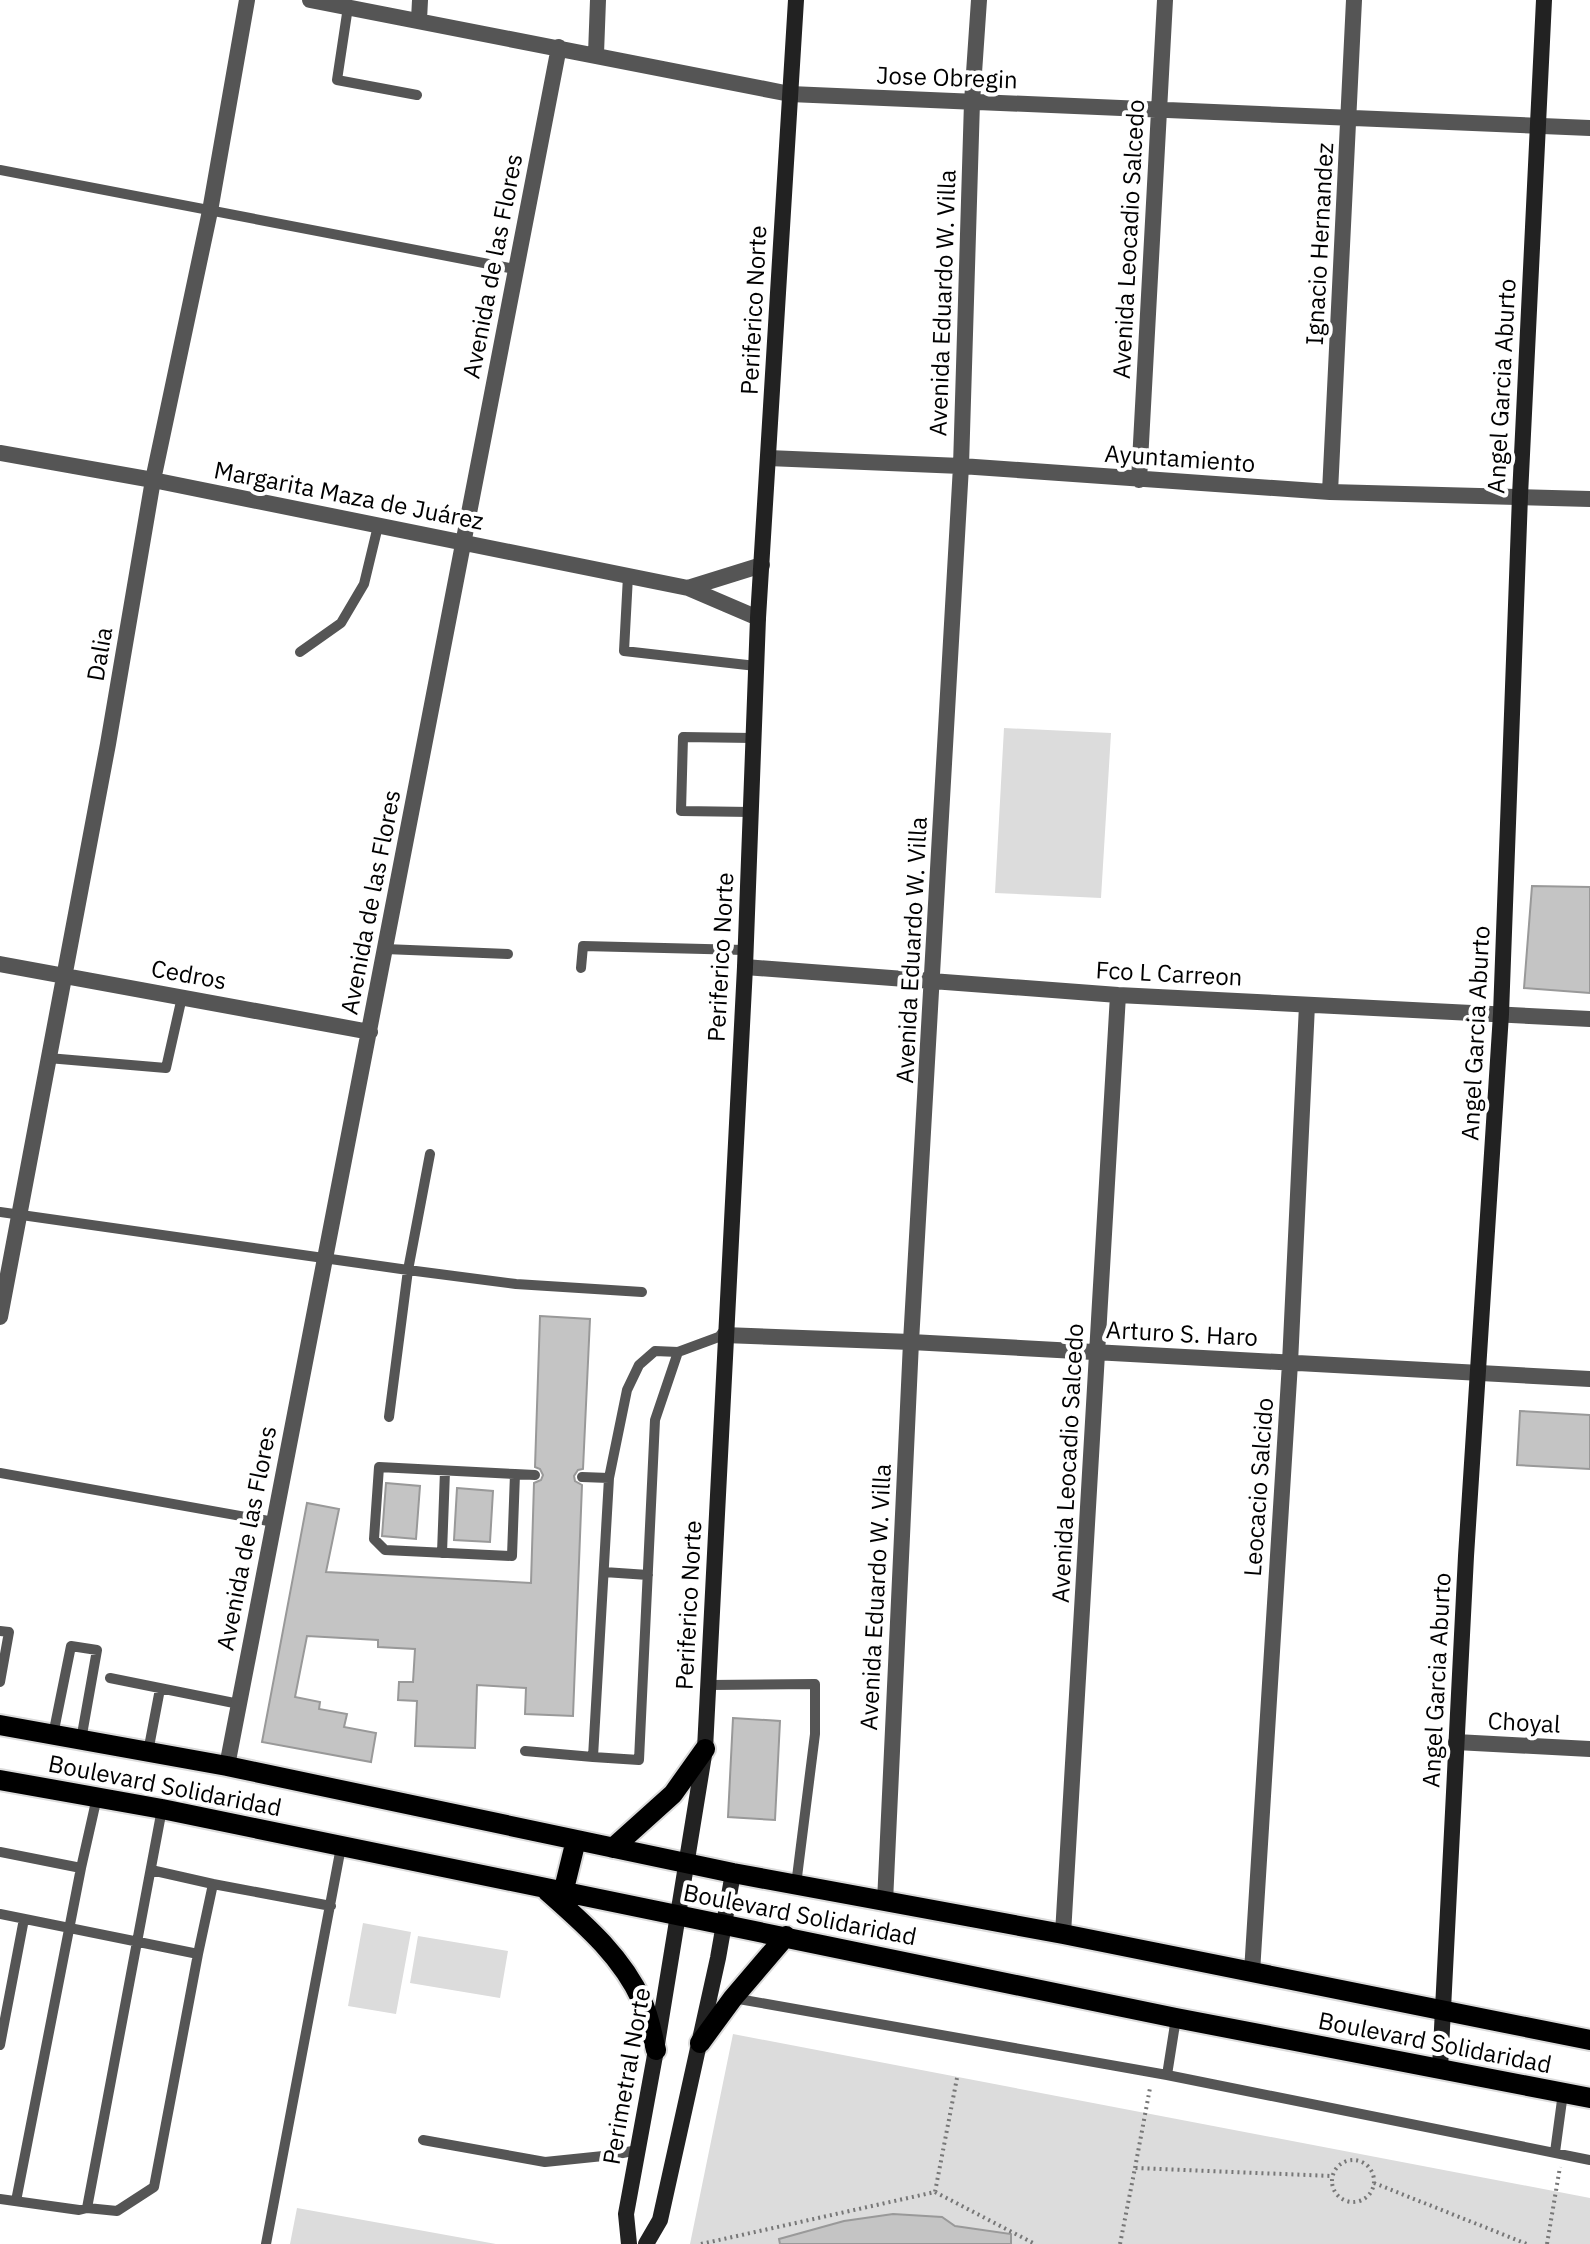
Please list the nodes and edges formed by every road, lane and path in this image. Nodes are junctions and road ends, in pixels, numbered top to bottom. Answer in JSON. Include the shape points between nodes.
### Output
{"nodes":[{"id":1,"x":247,"y":0,"type":"edge"},
{"id":2,"x":310,"y":0,"type":"edge"},
{"id":3,"x":420,"y":0,"type":"edge"},
{"id":4,"x":598,"y":0,"type":"edge"},
{"id":5,"x":796,"y":0,"type":"edge"},
{"id":6,"x":979,"y":0,"type":"edge"},
{"id":7,"x":1165,"y":0,"type":"edge"},
{"id":8,"x":1354,"y":0,"type":"edge"},
{"id":9,"x":1544,"y":0,"type":"edge"},
{"id":10,"x":348,"y":7,"type":"junction"},
{"id":11,"x":419,"y":20,"type":"junction"},
{"id":12,"x":559,"y":47,"type":"junction"},
{"id":13,"x":596,"y":54,"type":"junction"},
{"id":14,"x":790,"y":94,"type":"junction"},
{"id":15,"x":417,"y":95,"type":"dead end"},
{"id":16,"x":972,"y":102,"type":"junction"},
{"id":17,"x":1159,"y":110,"type":"junction"},
{"id":18,"x":1350,"y":118,"type":"junction"},
{"id":19,"x":1538,"y":125,"type":"junction"},
{"id":20,"x":1590,"y":128,"type":"edge"},
{"id":21,"x":0,"y":170,"type":"edge"},
{"id":22,"x":210,"y":211,"type":"junction"},
{"id":23,"x":515,"y":269,"type":"junction"},
{"id":24,"x":0,"y":453,"type":"edge"},
{"id":25,"x":768,"y":458,"type":"junction"},
{"id":26,"x":961,"y":466,"type":"junction"},
{"id":27,"x":153,"y":480,"type":"junction"},
{"id":28,"x":1139,"y":480,"type":"junction"},
{"id":29,"x":1330,"y":492,"type":"junction"},
{"id":30,"x":1520,"y":496,"type":"junction"},
{"id":31,"x":1590,"y":499,"type":"edge"},
{"id":32,"x":378,"y":526,"type":"junction"},
{"id":33,"x":462,"y":543,"type":"junction"},
{"id":34,"x":762,"y":565,"type":"junction"},
{"id":35,"x":628,"y":576,"type":"junction"},
{"id":36,"x":688,"y":588,"type":"junction"},
{"id":37,"x":758,"y":618,"type":"junction"},
{"id":38,"x":300,"y":652,"type":"dead end"},
{"id":39,"x":756,"y":666,"type":"junction"},
{"id":40,"x":753,"y":738,"type":"junction"},
{"id":41,"x":751,"y":812,"type":"junction"},
{"id":42,"x":385,"y":949,"type":"junction"},
{"id":43,"x":508,"y":954,"type":"dead end"},
{"id":44,"x":745,"y":959,"type":"junction"},
{"id":45,"x":0,"y":964,"type":"edge"},
{"id":46,"x":581,"y":968,"type":"dead end"},
{"id":47,"x":64,"y":975,"type":"junction"},
{"id":48,"x":934,"y":982,"type":"junction"},
{"id":49,"x":1118,"y":995,"type":"junction"},
{"id":50,"x":182,"y":997,"type":"junction"},
{"id":51,"x":1307,"y":1005,"type":"junction"},
{"id":52,"x":1501,"y":1014,"type":"junction"},
{"id":53,"x":1590,"y":1019,"type":"edge"},
{"id":54,"x":370,"y":1032,"type":"junction"},
{"id":55,"x":48,"y":1058,"type":"junction"},
{"id":56,"x":430,"y":1154,"type":"dead end"},
{"id":57,"x":0,"y":1212,"type":"edge"},
{"id":58,"x":19,"y":1215,"type":"junction"},
{"id":59,"x":324,"y":1260,"type":"junction"},
{"id":60,"x":408,"y":1270,"type":"junction"},
{"id":61,"x":642,"y":1292,"type":"dead end"},
{"id":62,"x":0,"y":1317,"type":"edge"},
{"id":63,"x":724,"y":1335,"type":"junction"},
{"id":64,"x":911,"y":1342,"type":"junction"},
{"id":65,"x":678,"y":1352,"type":"junction"},
{"id":66,"x":1098,"y":1352,"type":"junction"},
{"id":67,"x":1290,"y":1363,"type":"junction"},
{"id":68,"x":1479,"y":1372,"type":"junction"},
{"id":69,"x":1590,"y":1379,"type":"edge"},
{"id":70,"x":389,"y":1417,"type":"dead end"},
{"id":71,"x":445,"y":1471,"type":"junction"},
{"id":72,"x":0,"y":1473,"type":"edge"},
{"id":73,"x":515,"y":1474,"type":"junction"},
{"id":74,"x":535,"y":1475,"type":"dead end"},
{"id":75,"x":582,"y":1477,"type":"dead end"},
{"id":76,"x":609,"y":1478,"type":"junction"},
{"id":77,"x":274,"y":1522,"type":"junction"},
{"id":78,"x":442,"y":1553,"type":"junction"},
{"id":79,"x":604,"y":1572,"type":"junction"},
{"id":80,"x":648,"y":1575,"type":"junction"},
{"id":81,"x":0,"y":1631,"type":"edge"},
{"id":82,"x":110,"y":1678,"type":"dead end"},
{"id":83,"x":0,"y":1682,"type":"edge"},
{"id":84,"x":709,"y":1685,"type":"junction"},
{"id":85,"x":160,"y":1689,"type":"junction"},
{"id":86,"x":239,"y":1704,"type":"junction"},
{"id":87,"x":0,"y":1725,"type":"edge"},
{"id":88,"x":53,"y":1735,"type":"junction"},
{"id":89,"x":81,"y":1740,"type":"junction"},
{"id":90,"x":1456,"y":1742,"type":"junction"},
{"id":91,"x":705,"y":1749,"type":"junction"},
{"id":92,"x":1590,"y":1749,"type":"edge"},
{"id":93,"x":525,"y":1751,"type":"dead end"},
{"id":94,"x":148,"y":1752,"type":"junction"},
{"id":95,"x":593,"y":1757,"type":"junction"},
{"id":96,"x":227,"y":1766,"type":"junction"},
{"id":97,"x":0,"y":1780,"type":"edge"},
{"id":98,"x":97,"y":1797,"type":"junction"},
{"id":99,"x":162,"y":1809,"type":"junction"},
{"id":100,"x":576,"y":1840,"type":"junction"},
{"id":101,"x":341,"y":1847,"type":"junction"},
{"id":102,"x":613,"y":1848,"type":"junction"},
{"id":103,"x":0,"y":1852,"type":"edge"},
{"id":104,"x":687,"y":1863,"type":"junction"},
{"id":105,"x":81,"y":1868,"type":"junction"},
{"id":106,"x":151,"y":1870,"type":"junction"},
{"id":107,"x":733,"y":1873,"type":"junction"},
{"id":108,"x":213,"y":1884,"type":"junction"},
{"id":109,"x":796,"y":1885,"type":"junction"},
{"id":110,"x":553,"y":1891,"type":"junction"},
{"id":111,"x":885,"y":1902,"type":"junction"},
{"id":112,"x":331,"y":1906,"type":"junction"},
{"id":113,"x":0,"y":1914,"type":"edge"},
{"id":114,"x":676,"y":1915,"type":"junction"},
{"id":115,"x":24,"y":1919,"type":"junction"},
{"id":116,"x":723,"y":1924,"type":"junction"},
{"id":117,"x":69,"y":1928,"type":"junction"},
{"id":118,"x":1063,"y":1934,"type":"junction"},
{"id":119,"x":786,"y":1936,"type":"junction"},
{"id":120,"x":138,"y":1941,"type":"junction"},
{"id":121,"x":198,"y":1954,"type":"junction"},
{"id":122,"x":1252,"y":1972,"type":"junction"},
{"id":123,"x":733,"y":1998,"type":"junction"},
{"id":124,"x":1444,"y":2010,"type":"junction"},
{"id":125,"x":1176,"y":2018,"type":"junction"},
{"id":126,"x":1590,"y":2040,"type":"edge"},
{"id":127,"x":700,"y":2043,"type":"junction"},
{"id":128,"x":0,"y":2045,"type":"edge"},
{"id":129,"x":656,"y":2050,"type":"junction"},
{"id":130,"x":1440,"y":2068,"type":"junction"},
{"id":131,"x":1152,"y":2072,"type":"junction"},
{"id":132,"x":1167,"y":2075,"type":"junction"},
{"id":133,"x":957,"y":2078,"type":"dead end"},
{"id":134,"x":1563,"y":2093,"type":"junction"},
{"id":135,"x":1590,"y":2098,"type":"edge"},
{"id":136,"x":423,"y":2140,"type":"dead end"},
{"id":137,"x":637,"y":2150,"type":"junction"},
{"id":138,"x":1559,"y":2153,"type":"junction"},
{"id":139,"x":1590,"y":2160,"type":"edge"},
{"id":140,"x":1135,"y":2168,"type":"junction"},
{"id":141,"x":1332,"y":2176,"type":"junction"},
{"id":142,"x":1374,"y":2183,"type":"junction"},
{"id":143,"x":935,"y":2192,"type":"junction"},
{"id":144,"x":0,"y":2199,"type":"edge"},
{"id":145,"x":16,"y":2201,"type":"junction"},
{"id":146,"x":87,"y":2208,"type":"junction"},
{"id":147,"x":266,"y":2244,"type":"edge"},
{"id":148,"x":629,"y":2244,"type":"edge"},
{"id":149,"x":646,"y":2244,"type":"edge"},
{"id":150,"x":701,"y":2244,"type":"edge"},
{"id":151,"x":1035,"y":2244,"type":"edge"},
{"id":152,"x":1120,"y":2244,"type":"edge"},
{"id":153,"x":1527,"y":2244,"type":"edge"},
{"id":154,"x":1547,"y":2244,"type":"edge"}],
"edges":[{"from":1,"to":22,"type":"street","name":"Dalia"},
{"from":2,"to":10,"type":"street","name":"Jose Obregin"},
{"from":3,"to":11,"type":"street"},
{"from":4,"to":13,"type":"street"},
{"from":5,"to":14,"type":"street","name":"Periferico Norte"},
{"from":6,"to":16,"type":"street","name":"Avenida Eduardo W. Villa"},
{"from":7,"to":17,"type":"street","name":"Avenida Leocadio Salcedo"},
{"from":8,"to":18,"type":"street","name":"Ignacio Hernandez"},
{"from":9,"to":19,"type":"street","name":"Angel Garcia Aburto"},
{"from":10,"to":11,"type":"street","name":"Jose Obregin"},
{"from":10,"to":15,"type":"lane","via":[[337,80]]},
{"from":11,"to":12,"type":"street","name":"Jose Obregin"},
{"from":12,"to":13,"type":"street","name":"Jose Obregin"},
{"from":12,"to":23,"type":"street","name":"Avenida de las Flores"},
{"from":13,"to":14,"type":"street","name":"Jose Obregin"},
{"from":14,"to":16,"type":"street","name":"Jose Obregin"},
{"from":14,"to":25,"type":"street","name":"Periferico Norte"},
{"from":16,"to":17,"type":"street","name":"Jose Obregin"},
{"from":16,"to":26,"type":"street","name":"Avenida Eduardo W. Villa"},
{"from":17,"to":18,"type":"street","name":"Jose Obregin"},
{"from":17,"to":28,"type":"street","name":"Avenida Leocadio Salcedo"},
{"from":18,"to":19,"type":"street","name":"Jose Obregin"},
{"from":18,"to":29,"type":"street","name":"Ignacio Hernandez"},
{"from":19,"to":20,"type":"street","name":"Jose Obregin"},
{"from":19,"to":30,"type":"street","name":"Angel Garcia Aburto"},
{"from":21,"to":22,"type":"lane"},
{"from":22,"to":23,"type":"lane"},
{"from":22,"to":27,"type":"street","name":"Dalia"},
{"from":23,"to":33,"type":"street","name":"Avenida de las Flores"},
{"from":24,"to":27,"type":"street","name":"Margarita Maza de Juárez"},
{"from":25,"to":26,"type":"street","name":"Ayuntamiento"},
{"from":25,"to":34,"type":"street","name":"Periferico Norte"},
{"from":26,"to":28,"type":"street","name":"Ayuntamiento"},
{"from":26,"to":48,"type":"street","name":"Avenida Eduardo W. Villa"},
{"from":27,"to":32,"type":"street","name":"Margarita Maza de Juárez"},
{"from":27,"to":47,"type":"street","name":"Dalia"},
{"from":28,"to":29,"type":"street","name":"Ayuntamiento"},
{"from":29,"to":30,"type":"street","name":"Ayuntamiento"},
{"from":30,"to":31,"type":"street","name":"Ayuntamiento"},
{"from":30,"to":52,"type":"street","name":"Angel Garcia Aburto"},
{"from":32,"to":33,"type":"street","name":"Margarita Maza de Juárez"},
{"from":32,"to":38,"type":"lane","via":[[364,584],[341,623]]},
{"from":33,"to":35,"type":"street","name":"Margarita Maza de Juárez"},
{"from":33,"to":42,"type":"street","name":"Avenida de las Flores"},
{"from":34,"to":36,"type":"street","name":"Margarita Maza de Juárez"},
{"from":34,"to":37,"type":"street","name":"Periferico Norte"},
{"from":35,"to":36,"type":"street","name":"Margarita Maza de Juárez"},
{"from":35,"to":39,"type":"lane","via":[[624,651]]},
{"from":36,"to":37,"type":"street","name":"Margarita Maza de Juárez"},
{"from":37,"to":39,"type":"street","name":"Periferico Norte"},
{"from":39,"to":40,"type":"street","name":"Periferico Norte"},
{"from":40,"to":41,"type":"street","name":"Periferico Norte"},
{"from":40,"to":41,"type":"lane","via":[[683,737],[681,811]]},
{"from":41,"to":44,"type":"street","name":"Periferico Norte"},
{"from":42,"to":43,"type":"lane"},
{"from":42,"to":54,"type":"street","name":"Avenida de las Flores"},
{"from":44,"to":46,"type":"lane","via":[[583,946]]},
{"from":44,"to":48,"type":"street","name":"Fco L Carreon"},
{"from":44,"to":63,"type":"street","name":"Periferico Norte"},
{"from":45,"to":47,"type":"street","name":"Cedros"},
{"from":47,"to":50,"type":"street","name":"Cedros"},
{"from":47,"to":55,"type":"street","name":"Dalia"},
{"from":48,"to":49,"type":"street","name":"Fco L Carreon"},
{"from":48,"to":64,"type":"street","name":"Avenida Eduardo W. Villa"},
{"from":49,"to":51,"type":"street","name":"Fco L Carreon"},
{"from":49,"to":66,"type":"street","name":"Avenida Leocadio Salcedo"},
{"from":50,"to":54,"type":"street","name":"Cedros"},
{"from":50,"to":55,"type":"lane","via":[[166,1068]]},
{"from":51,"to":52,"type":"street","name":"Fco L Carreon"},
{"from":51,"to":67,"type":"street","name":"Leocacio Salcido"},
{"from":52,"to":53,"type":"street","name":"Fco L Carreon"},
{"from":52,"to":68,"type":"street","name":"Angel Garcia Aburto"},
{"from":54,"to":59,"type":"street","name":"Avenida de las Flores"},
{"from":55,"to":58,"type":"street","name":"Dalia"},
{"from":56,"to":60,"type":"lane"},
{"from":57,"to":58,"type":"lane"},
{"from":58,"to":59,"type":"lane"},
{"from":58,"to":62,"type":"street","name":"Dalia"},
{"from":59,"to":60,"type":"lane"},
{"from":59,"to":77,"type":"street","name":"Avenida de las Flores"},
{"from":60,"to":61,"type":"lane"},
{"from":60,"to":70,"type":"lane"},
{"from":63,"to":64,"type":"street","name":"Arturo S. Haro"},
{"from":63,"to":65,"type":"lane"},
{"from":63,"to":84,"type":"street","name":"Periferico Norte"},
{"from":64,"to":66,"type":"street","name":"Arturo S. Haro"},
{"from":64,"to":111,"type":"street","name":"Avenida Eduardo W. Villa"},
{"from":65,"to":76,"type":"lane","via":[[655,1351],[639,1365],[627,1390]]},
{"from":65,"to":80,"type":"lane","via":[[655,1420]]},
{"from":66,"to":67,"type":"street","name":"Arturo S. Haro"},
{"from":66,"to":118,"type":"street","name":"Avenida Leocadio Salcedo"},
{"from":67,"to":68,"type":"street","name":"Arturo S. Haro"},
{"from":67,"to":122,"type":"street","name":"Leocacio Salcido"},
{"from":68,"to":69,"type":"street","name":"Arturo S. Haro"},
{"from":68,"to":90,"type":"street","name":"Angel Garcia Aburto"},
{"from":71,"to":73,"type":"lane"},
{"from":71,"to":78,"type":"lane"},
{"from":71,"to":78,"type":"lane","via":[[379,1467],[374,1539],[385,1550]]},
{"from":72,"to":77,"type":"lane"},
{"from":73,"to":74,"type":"lane"},
{"from":73,"to":78,"type":"lane","via":[[512,1556]]},
{"from":75,"to":76,"type":"lane"},
{"from":76,"to":79,"type":"lane"},
{"from":77,"to":86,"type":"street","name":"Avenida de las Flores"},
{"from":79,"to":80,"type":"lane"},
{"from":79,"to":95,"type":"lane"},
{"from":80,"to":95,"type":"lane","via":[[639,1760]]},
{"from":81,"to":83,"type":"lane","via":[[9,1632]]},
{"from":82,"to":85,"type":"lane"},
{"from":84,"to":91,"type":"street","name":"Periferico Norte"},
{"from":84,"to":109,"type":"lane","via":[[815,1684],[815,1734]]},
{"from":85,"to":86,"type":"lane"},
{"from":85,"to":94,"type":"lane"},
{"from":86,"to":96,"type":"street","name":"Avenida de las Flores"},
{"from":87,"to":88,"type":"main road","name":"Boulevard Solidaridad"},
{"from":88,"to":89,"type":"main road","name":"Boulevard Solidaridad"},
{"from":88,"to":89,"type":"lane","via":[[71,1646],[97,1650]]},
{"from":89,"to":94,"type":"main road","name":"Boulevard Solidaridad"},
{"from":90,"to":92,"type":"street","name":"Choyal"},
{"from":90,"to":124,"type":"street","name":"Angel Garcia Aburto"},
{"from":91,"to":102,"type":"main road","via":[[673,1794]]},
{"from":91,"to":104,"type":"street","name":"Periferico Norte"},
{"from":93,"to":95,"type":"lane"},
{"from":94,"to":96,"type":"main road","name":"Boulevard Solidaridad"},
{"from":96,"to":100,"type":"main road","name":"Boulevard Solidaridad"},
{"from":97,"to":98,"type":"main road","name":"Boulevard Solidaridad"},
{"from":98,"to":99,"type":"main road","name":"Boulevard Solidaridad"},
{"from":98,"to":105,"type":"lane"},
{"from":99,"to":101,"type":"main road","name":"Boulevard Solidaridad"},
{"from":99,"to":106,"type":"lane"},
{"from":100,"to":102,"type":"main road","name":"Boulevard Solidaridad"},
{"from":100,"to":110,"type":"main road"},
{"from":101,"to":110,"type":"main road","name":"Boulevard Solidaridad"},
{"from":101,"to":112,"type":"lane"},
{"from":102,"to":104,"type":"main road","name":"Boulevard Solidaridad"},
{"from":103,"to":105,"type":"lane"},
{"from":104,"to":107,"type":"main road","name":"Boulevard Solidaridad"},
{"from":104,"to":114,"type":"street","name":"Periferico Norte"},
{"from":105,"to":117,"type":"lane"},
{"from":106,"to":108,"type":"lane"},
{"from":106,"to":120,"type":"lane"},
{"from":107,"to":109,"type":"main road","name":"Boulevard Solidaridad"},
{"from":107,"to":116,"type":"street"},
{"from":108,"to":112,"type":"lane"},
{"from":108,"to":121,"type":"lane"},
{"from":109,"to":111,"type":"main road","name":"Boulevard Solidaridad"},
{"from":110,"to":114,"type":"main road","name":"Boulevard Solidaridad"},
{"from":110,"to":129,"type":"main road","via":[[619,1962],[643,2002]]},
{"from":111,"to":118,"type":"main road","name":"Boulevard Solidaridad"},
{"from":112,"to":147,"type":"lane"},
{"from":113,"to":115,"type":"lane"},
{"from":114,"to":116,"type":"main road","name":"Boulevard Solidaridad"},
{"from":114,"to":129,"type":"street","name":"Perimetral Norte"},
{"from":115,"to":117,"type":"lane"},
{"from":115,"to":128,"type":"lane"},
{"from":116,"to":119,"type":"main road","name":"Boulevard Solidaridad"},
{"from":116,"to":127,"type":"street"},
{"from":117,"to":120,"type":"lane"},
{"from":117,"to":145,"type":"lane"},
{"from":118,"to":122,"type":"main road","name":"Boulevard Solidaridad"},
{"from":119,"to":123,"type":"main road"},
{"from":119,"to":125,"type":"main road","name":"Boulevard Solidaridad"},
{"from":120,"to":121,"type":"lane"},
{"from":120,"to":146,"type":"lane"},
{"from":121,"to":146,"type":"lane","via":[[154,2187],[117,2211]]},
{"from":122,"to":124,"type":"main road","name":"Boulevard Solidaridad"},
{"from":123,"to":127,"type":"main road"},
{"from":123,"to":131,"type":"lane"},
{"from":124,"to":126,"type":"main road","name":"Boulevard Solidaridad"},
{"from":124,"to":130,"type":"street","name":"Angel Garcia Aburto"},
{"from":125,"to":130,"type":"main road","name":"Boulevard Solidaridad"},
{"from":125,"to":132,"type":"lane"},
{"from":127,"to":149,"type":"street","via":[[660,2220]]},
{"from":129,"to":137,"type":"street","name":"Perimetral Norte"},
{"from":130,"to":134,"type":"main road","name":"Boulevard Solidaridad"},
{"from":131,"to":132,"type":"lane"},
{"from":131,"to":140,"type":"path"},
{"from":132,"to":138,"type":"lane"},
{"from":133,"to":143,"type":"path"},
{"from":134,"to":135,"type":"main road","name":"Boulevard Solidaridad"},
{"from":134,"to":138,"type":"lane"},
{"from":136,"to":137,"type":"lane","via":[[545,2162]]},
{"from":137,"to":148,"type":"street","name":"Perimetral Norte","via":[[626,2214]]},
{"from":138,"to":139,"type":"lane"},
{"from":138,"to":154,"type":"path"},
{"from":140,"to":141,"type":"path"},
{"from":140,"to":152,"type":"path"},
{"from":141,"to":142,"type":"path","via":[[1339,2165],[1352,2160],[1371,2169]]},
{"from":141,"to":142,"type":"path","via":[[1337,2196],[1349,2203],[1363,2200]]},
{"from":142,"to":153,"type":"path"},
{"from":143,"to":150,"type":"path"},
{"from":143,"to":151,"type":"path"},
{"from":144,"to":145,"type":"lane"},
{"from":145,"to":146,"type":"lane"}]}
